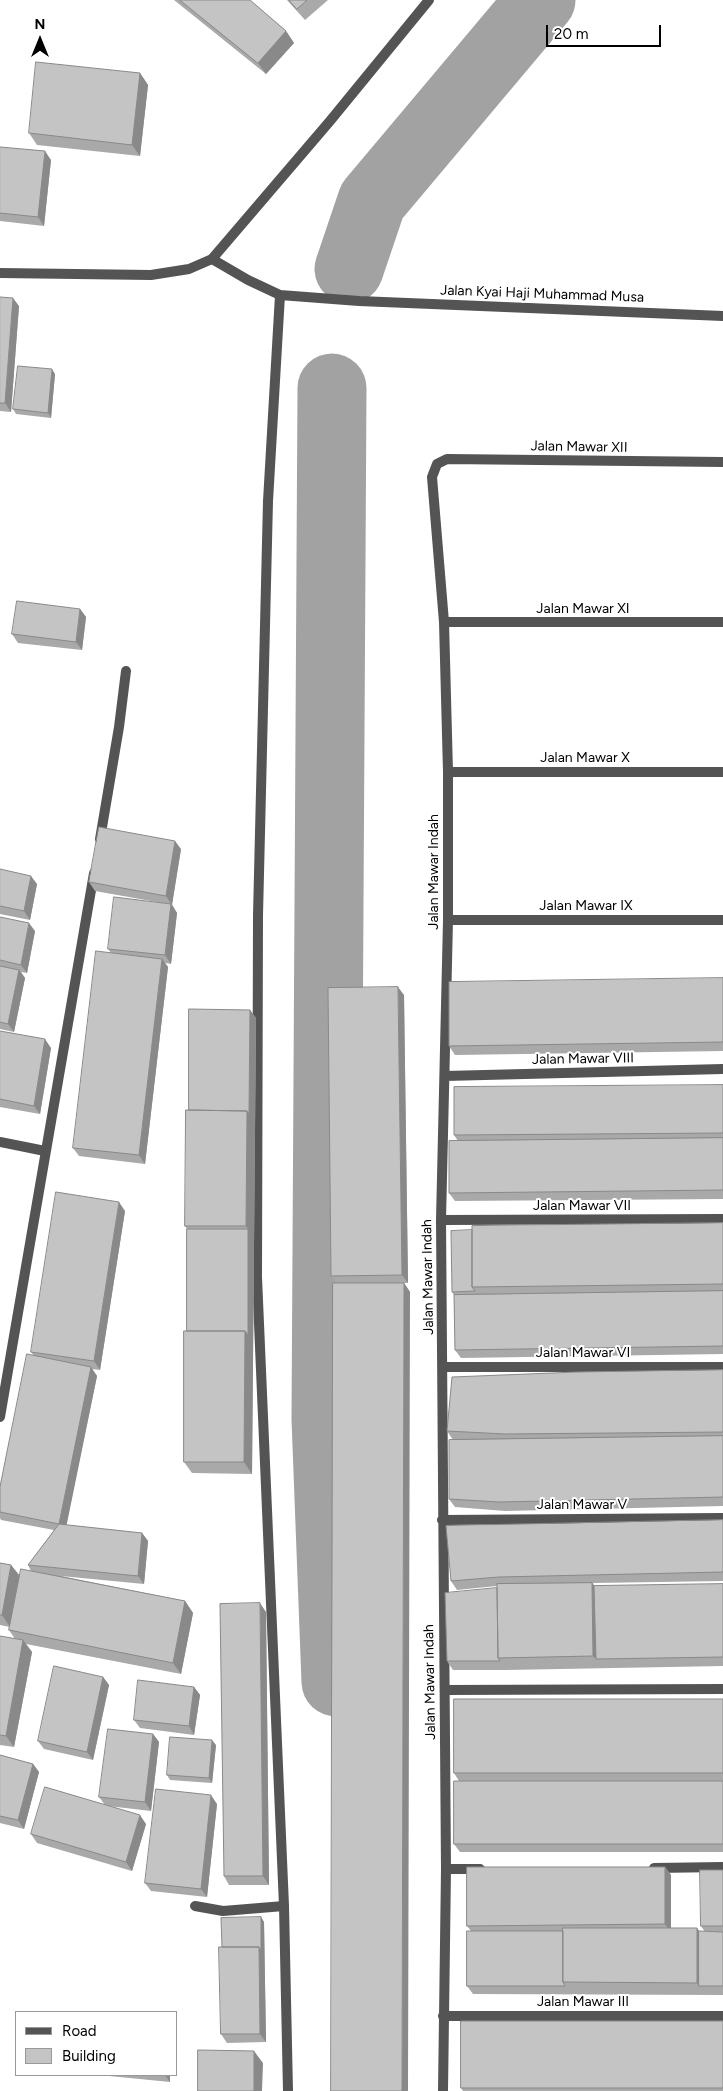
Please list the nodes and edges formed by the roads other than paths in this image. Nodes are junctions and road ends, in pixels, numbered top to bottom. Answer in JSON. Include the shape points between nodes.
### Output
{"nodes":[{"id":1,"x":429,"y":0,"type":"edge"},
{"id":2,"x":212,"y":259,"type":"junction"},
{"id":3,"x":0,"y":273,"type":"edge"},
{"id":4,"x":280,"y":295,"type":"junction"},
{"id":5,"x":723,"y":316,"type":"edge"},
{"id":6,"x":723,"y":462,"type":"edge"},
{"id":7,"x":437,"y":464,"type":"joint"},
{"id":8,"x":444,"y":622,"type":"junction"},
{"id":9,"x":723,"y":622,"type":"edge"},
{"id":10,"x":126,"y":671,"type":"dead end"},
{"id":11,"x":448,"y":772,"type":"junction"},
{"id":12,"x":723,"y":772,"type":"edge"},
{"id":13,"x":448,"y":920,"type":"junction"},
{"id":14,"x":723,"y":920,"type":"edge"},
{"id":15,"x":723,"y":1069,"type":"edge"},
{"id":16,"x":444,"y":1076,"type":"junction"},
{"id":17,"x":0,"y":1142,"type":"edge"},
{"id":18,"x":45,"y":1151,"type":"junction"},
{"id":19,"x":723,"y":1218,"type":"edge"},
{"id":20,"x":441,"y":1220,"type":"junction"},
{"id":21,"x":443,"y":1367,"type":"junction"},
{"id":22,"x":723,"y":1367,"type":"edge"},
{"id":23,"x":1,"y":1410,"type":"edge"},
{"id":24,"x":723,"y":1518,"type":"edge"},
{"id":25,"x":442,"y":1520,"type":"junction"},
{"id":26,"x":723,"y":1689,"type":"edge"},
{"id":27,"x":444,"y":1690,"type":"junction"},
{"id":28,"x":723,"y":1867,"type":"edge"},
{"id":29,"x":644,"y":1868,"type":"edge"},
{"id":30,"x":495,"y":1869,"type":"edge"},
{"id":31,"x":446,"y":1870,"type":"junction"},
{"id":32,"x":195,"y":1906,"type":"edge"},
{"id":33,"x":284,"y":1906,"type":"junction"},
{"id":34,"x":443,"y":2016,"type":"junction"},
{"id":35,"x":723,"y":2016,"type":"edge"},
{"id":36,"x":288,"y":2091,"type":"edge"},
{"id":37,"x":443,"y":2091,"type":"edge"}],
"edges":[{"from":1,"to":2,"type":"street"},
{"from":2,"to":3,"type":"street","via":[[189,269],[151,275]]},
{"from":2,"to":4,"type":"street","name":"Jalan Kyai Haji Muhammad Musa"},
{"from":4,"to":5,"type":"street","name":"Jalan Kyai Haji Muhammad Musa"},
{"from":4,"to":33,"type":"street","via":[[268,501],[258,915],[258,1277]]},
{"from":6,"to":7,"type":"street","name":"Jalan Mawar XII","via":[[447,459]]},
{"from":7,"to":8,"type":"street","name":"Jalan Mawar Indah","via":[[432,477]]},
{"from":8,"to":9,"type":"street","name":"Jalan Mawar XI"},
{"from":8,"to":11,"type":"street","name":"Jalan Mawar Indah"},
{"from":10,"to":18,"type":"street"},
{"from":11,"to":12,"type":"street","name":"Jalan Mawar X"},
{"from":11,"to":13,"type":"street","name":"Jalan Mawar Indah"},
{"from":13,"to":14,"type":"street","name":"Jalan Mawar IX"},
{"from":13,"to":16,"type":"street","name":"Jalan Mawar Indah"},
{"from":15,"to":16,"type":"street","name":"Jalan Mawar VIII"},
{"from":16,"to":20,"type":"street","name":"Jalan Mawar Indah"},
{"from":17,"to":18,"type":"street"},
{"from":18,"to":23,"type":"street"},
{"from":19,"to":20,"type":"street","name":"Jalan Mawar VII"},
{"from":20,"to":21,"type":"street","name":"Jalan Mawar Indah"},
{"from":21,"to":22,"type":"street","name":"Jalan Mawar VI"},
{"from":21,"to":25,"type":"street","name":"Jalan Mawar Indah"},
{"from":24,"to":25,"type":"street","name":"Jalan Mawar V"},
{"from":25,"to":27,"type":"street","name":"Jalan Mawar Indah"},
{"from":26,"to":27,"type":"street"},
{"from":27,"to":31,"type":"street","name":"Jalan Mawar Indah"},
{"from":28,"to":29,"type":"street"},
{"from":30,"to":31,"type":"street"},
{"from":31,"to":34,"type":"street","name":"Jalan Mawar Indah"},
{"from":32,"to":33,"type":"street","via":[[223,1911]]},
{"from":33,"to":36,"type":"street"},
{"from":34,"to":35,"type":"street","name":"Jalan Mawar III"},
{"from":34,"to":37,"type":"street","name":"Jalan Mawar Indah"}]}
